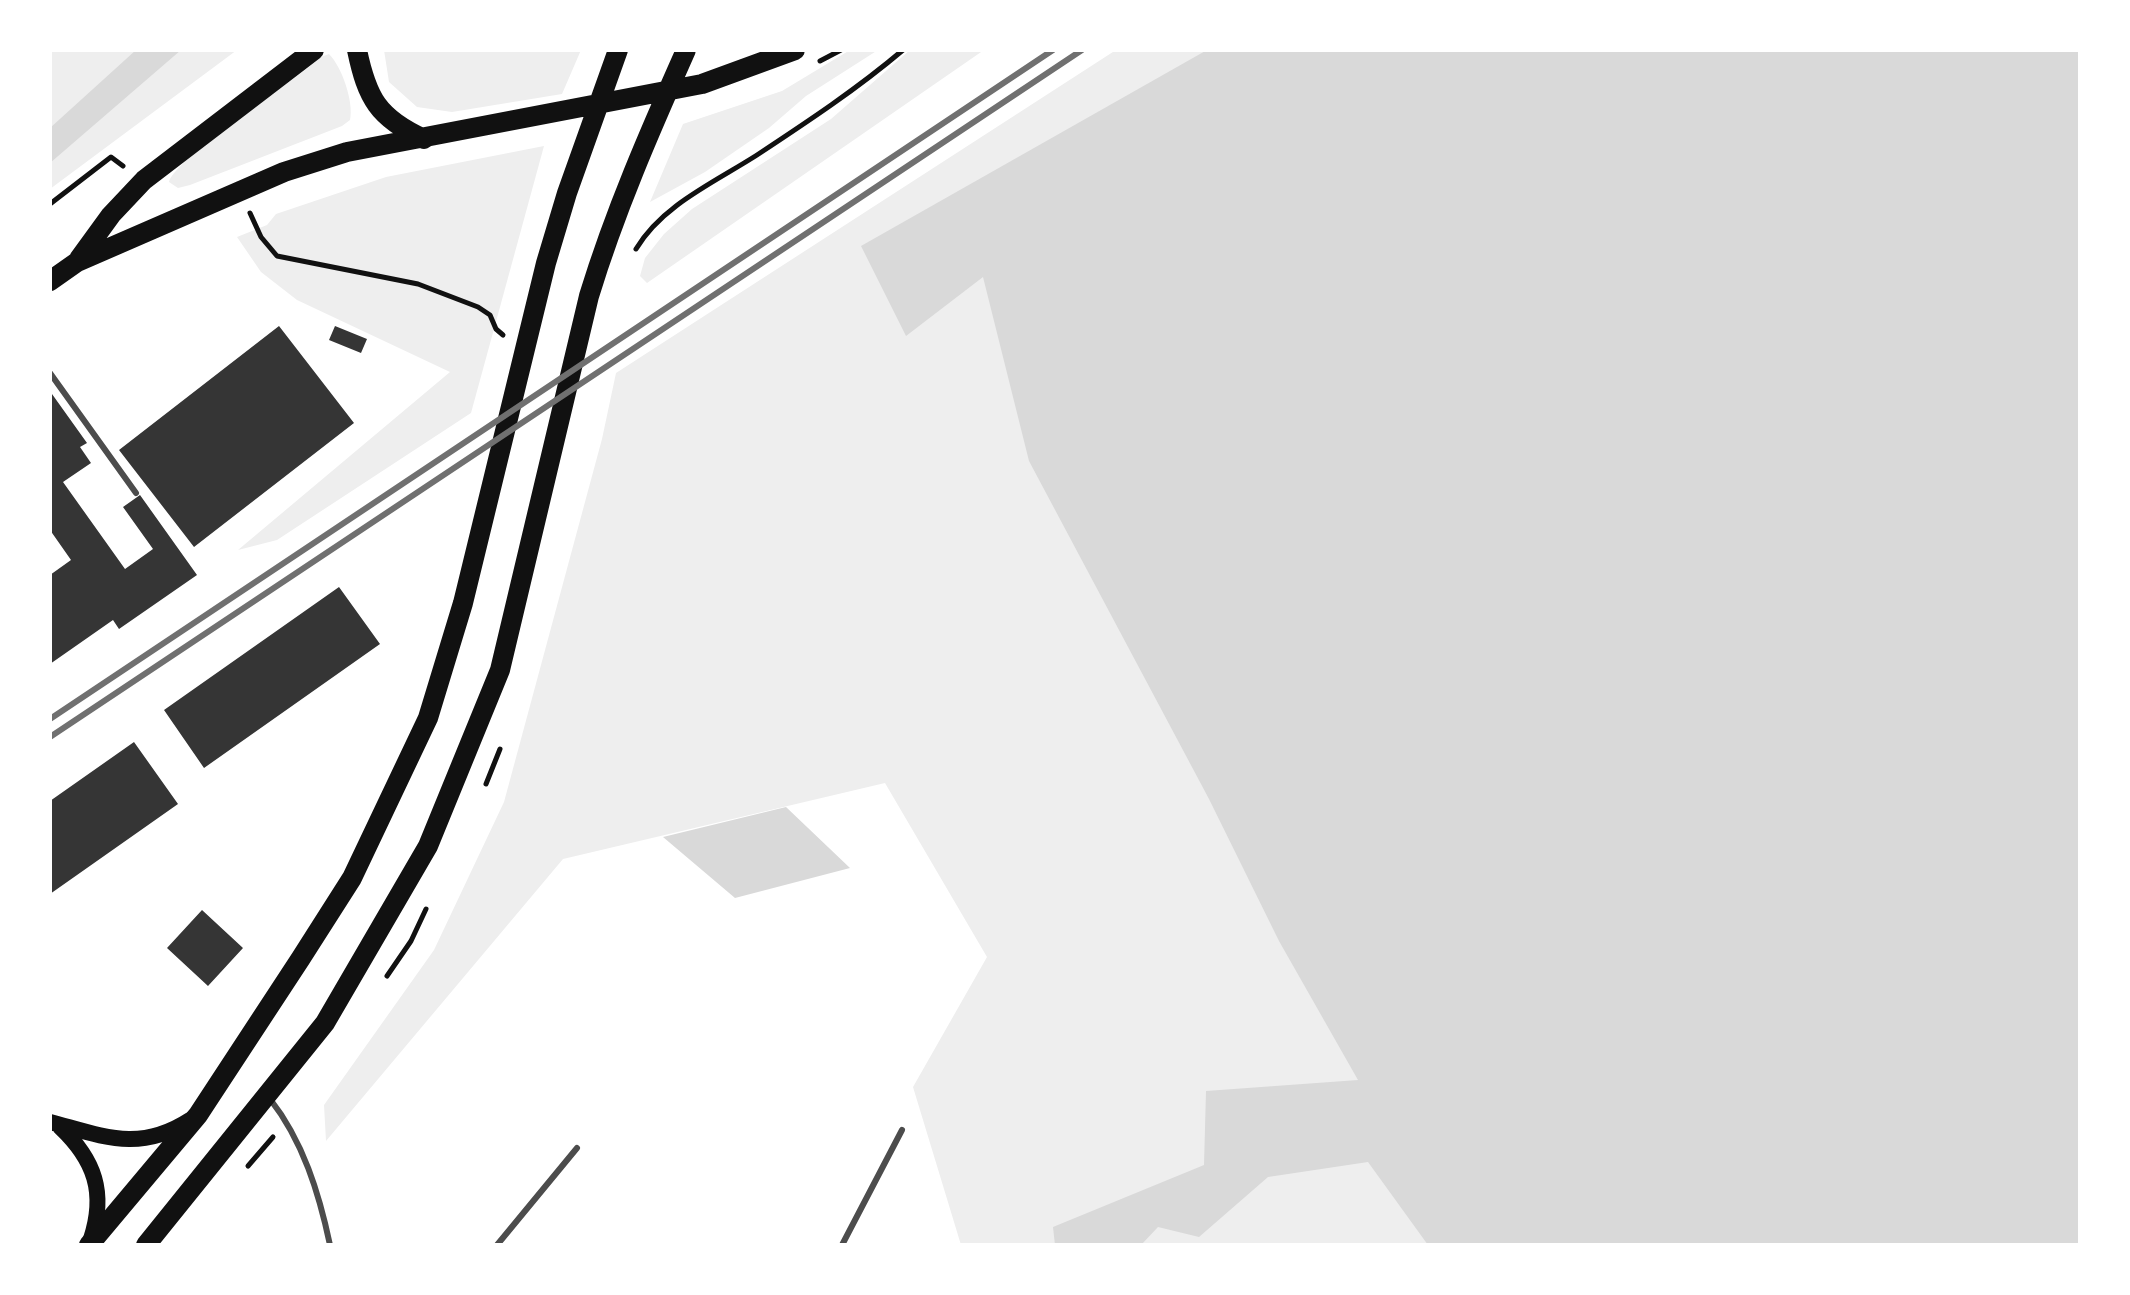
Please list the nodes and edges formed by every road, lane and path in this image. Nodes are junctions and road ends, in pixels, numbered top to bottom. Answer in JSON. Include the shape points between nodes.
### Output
{"nodes":[{"id":1,"x":314,"y":50,"type":"edge"},
{"id":2,"x":357,"y":50,"type":"edge"},
{"id":3,"x":618,"y":50,"type":"edge"},
{"id":4,"x":686,"y":50,"type":"edge"},
{"id":5,"x":795,"y":50,"type":"edge"},
{"id":6,"x":903,"y":50,"type":"edge"},
{"id":7,"x":424,"y":139,"type":"junction"},
{"id":8,"x":111,"y":157,"type":"dead end"},
{"id":9,"x":50,"y":204,"type":"edge"},
{"id":10,"x":247,"y":207,"type":"dead end"},
{"id":11,"x":632,"y":256,"type":"dead end"},
{"id":12,"x":77,"y":262,"type":"junction"},
{"id":13,"x":50,"y":281,"type":"edge"},
{"id":14,"x":523,"y":350,"type":"junction"},
{"id":15,"x":50,"y":373,"type":"edge"},
{"id":16,"x":136,"y":493,"type":"dead end"},
{"id":17,"x":268,"y":1096,"type":"junction"},
{"id":18,"x":198,"y":1115,"type":"junction"},
{"id":19,"x":53,"y":1123,"type":"edge"},
{"id":20,"x":902,"y":1130,"type":"dead end"},
{"id":21,"x":577,"y":1148,"type":"dead end"},
{"id":22,"x":89,"y":1245,"type":"edge"},
{"id":23,"x":146,"y":1245,"type":"edge"},
{"id":24,"x":330,"y":1245,"type":"edge"},
{"id":25,"x":497,"y":1245,"type":"edge"},
{"id":26,"x":842,"y":1245,"type":"edge"}],
"edges":[{"from":1,"to":12,"type":"main road","via":[[144,180]]},
{"from":2,"to":7,"type":"main road","via":[[371,96],[384,114]]},
{"from":3,"to":14,"type":"main road","via":[[567,193]]},
{"from":4,"to":17,"type":"main road","via":[[627,187],[589,296],[500,670],[428,846],[325,1023]]},
{"from":5,"to":7,"type":"main road","via":[[702,84]]},
{"from":6,"to":11,"type":"path","via":[[834,105],[672,209]]},
{"from":7,"to":12,"type":"main road","via":[[347,152],[284,172]]},
{"from":8,"to":9,"type":"path"},
{"from":10,"to":14,"type":"path","via":[[277,256],[418,284],[459,299],[490,315],[496,329]]},
{"from":12,"to":13,"type":"main road"},
{"from":14,"to":18,"type":"main road","via":[[463,603],[428,718],[352,878]]},
{"from":15,"to":16,"type":"lane"},
{"from":17,"to":23,"type":"main road"},
{"from":17,"to":24,"type":"lane","via":[[287,1121],[304,1159],[321,1201]]},
{"from":18,"to":19,"type":"main road","via":[[179,1128],[122,1141]]},
{"from":18,"to":22,"type":"main road"},
{"from":19,"to":22,"type":"main road","via":[[74,1141],[95,1177],[97,1220]]},
{"from":20,"to":26,"type":"lane"},
{"from":21,"to":25,"type":"lane"}]}
